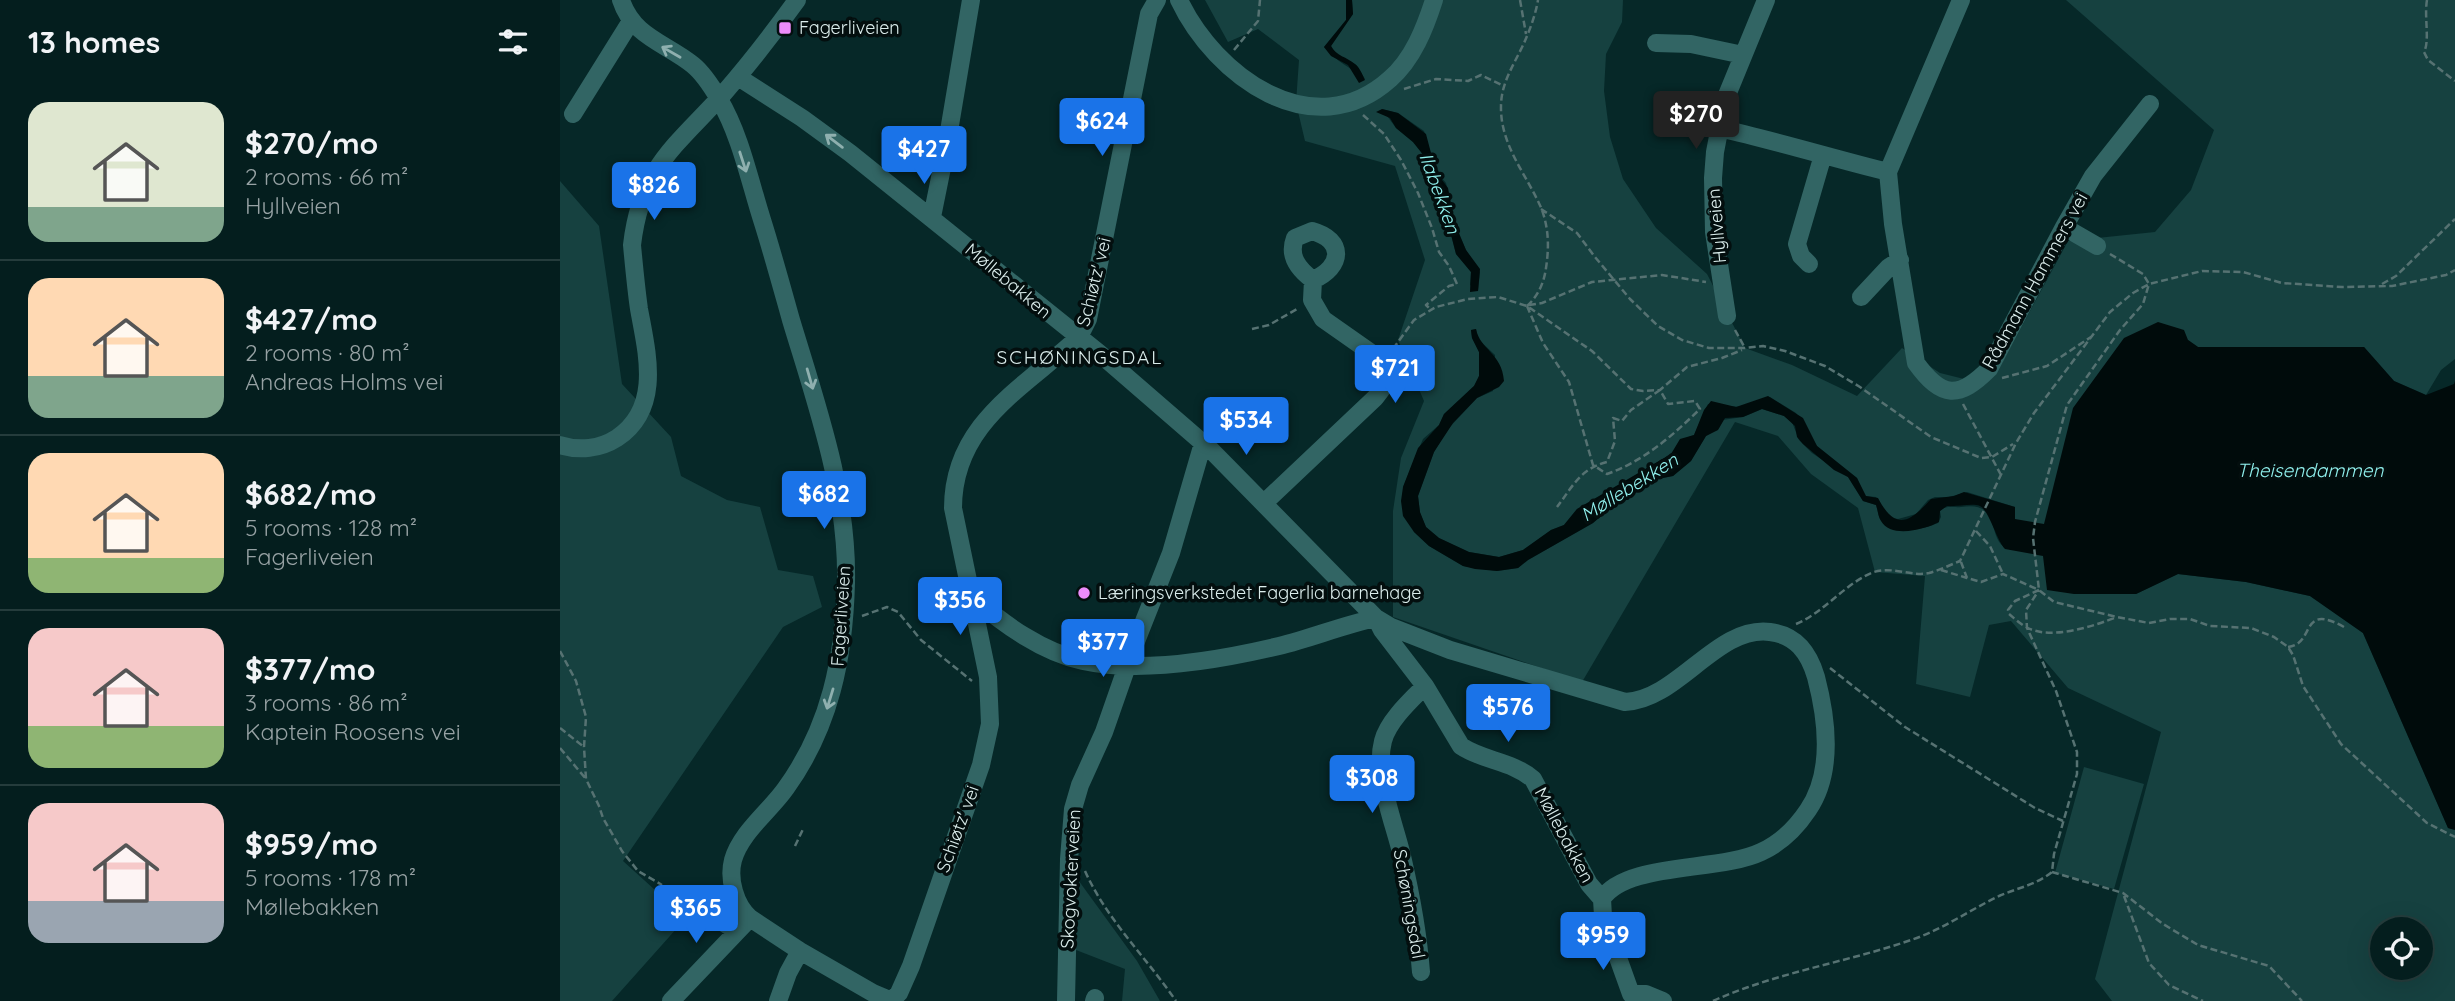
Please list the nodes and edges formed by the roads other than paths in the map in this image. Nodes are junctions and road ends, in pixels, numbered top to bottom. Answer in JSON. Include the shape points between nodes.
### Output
{"nodes":[{"id":1,"x":621,"y":0,"type":"edge"},
{"id":2,"x":797,"y":0,"type":"edge"},
{"id":3,"x":971,"y":0,"type":"edge"},
{"id":4,"x":1157,"y":0,"type":"edge"},
{"id":5,"x":1179,"y":0,"type":"edge"},
{"id":6,"x":1434,"y":0,"type":"edge"},
{"id":7,"x":1766,"y":0,"type":"edge"},
{"id":8,"x":1961,"y":0,"type":"edge"},
{"id":9,"x":631,"y":21,"type":"junction"},
{"id":10,"x":1656,"y":43,"type":"dead end"},
{"id":11,"x":1743,"y":55,"type":"junction"},
{"id":12,"x":738,"y":77,"type":"junction"},
{"id":13,"x":719,"y":98,"type":"junction"},
{"id":14,"x":2150,"y":104,"type":"dead end"},
{"id":15,"x":573,"y":114,"type":"dead end"},
{"id":16,"x":1719,"y":128,"type":"junction"},
{"id":17,"x":1823,"y":155,"type":"junction"},
{"id":18,"x":1888,"y":172,"type":"junction"},
{"id":19,"x":932,"y":217,"type":"junction"},
{"id":20,"x":2063,"y":227,"type":"junction"},
{"id":21,"x":2097,"y":246,"type":"road end"},
{"id":22,"x":1900,"y":260,"type":"junction"},
{"id":23,"x":1809,"y":264,"type":"dead end"},
{"id":24,"x":1313,"y":280,"type":"dead end"},
{"id":25,"x":1861,"y":298,"type":"dead end"},
{"id":26,"x":1727,"y":316,"type":"road end"},
{"id":27,"x":1079,"y":337,"type":"junction"},
{"id":28,"x":1203,"y":443,"type":"junction"},
{"id":29,"x":560,"y":445,"type":"edge"},
{"id":30,"x":1264,"y":503,"type":"junction"},
{"id":31,"x":973,"y":598,"type":"junction"},
{"id":32,"x":1376,"y":618,"type":"junction"},
{"id":33,"x":1129,"y":666,"type":"junction"},
{"id":34,"x":1425,"y":686,"type":"junction"},
{"id":35,"x":677,"y":894,"type":"road end"},
{"id":36,"x":1602,"y":899,"type":"junction"},
{"id":37,"x":750,"y":918,"type":"junction"},
{"id":38,"x":737,"y":931,"type":"junction"},
{"id":39,"x":800,"y":951,"type":"junction"},
{"id":40,"x":1421,"y":972,"type":"dead end"},
{"id":41,"x":1631,"y":997,"type":"edge"},
{"id":42,"x":670,"y":1001,"type":"edge"},
{"id":43,"x":779,"y":1001,"type":"edge"},
{"id":44,"x":892,"y":1001,"type":"edge"},
{"id":45,"x":1066,"y":1001,"type":"edge"},
{"id":46,"x":1663,"y":1001,"type":"edge"}],
"edges":[{"from":1,"to":9,"type":"street"},
{"from":2,"to":12,"type":"street"},
{"from":3,"to":19,"type":"street"},
{"from":4,"to":27,"type":"street","name":"Schiøtz' vei","via":[[1149,14],[1095,291]]},
{"from":5,"to":6,"type":"street","via":[[1198,34],[1222,62],[1277,98],[1319,107],[1356,100],[1391,78],[1408,59]]},
{"from":7,"to":11,"type":"street","name":"Hyllveien"},
{"from":8,"to":18,"type":"street"},
{"from":13,"to":9,"type":"street","one_way":true,"via":[[692,64],[653,42]]},
{"from":9,"to":15,"type":"street"},
{"from":10,"to":11,"type":"street","via":[[1691,44]]},
{"from":11,"to":16,"type":"street","name":"Hyllveien"},
{"from":12,"to":13,"type":"street"},
{"from":19,"to":12,"type":"street","name":"Møllebakken","one_way":true,"via":[[802,117]]},
{"from":13,"to":29,"type":"street","via":[[666,154],[637,211],[632,245],[649,380],[644,405],[631,426],[610,442],[585,448]]},
{"from":13,"to":37,"type":"street","name":"Fagerliveien","one_way":true,"via":[[732,125],[778,272],[835,475],[845,540],[845,616],[838,673],[818,734],[785,790],[735,854],[732,881]]},
{"from":14,"to":20,"type":"street","name":"Rådmann Hammers vei","via":[[2093,176]]},
{"from":16,"to":17,"type":"street"},
{"from":16,"to":26,"type":"street","name":"Hyllveien","via":[[1713,178],[1714,232]]},
{"from":17,"to":18,"type":"street"},
{"from":17,"to":23,"type":"street","via":[[1797,244]]},
{"from":18,"to":22,"type":"street"},
{"from":19,"to":27,"type":"street","name":"Møllebakken"},
{"from":20,"to":21,"type":"street"},
{"from":20,"to":22,"type":"street","name":"Rådmann Hammers vei","via":[[1989,369],[1965,389],[1941,388],[1916,363]]},
{"from":22,"to":25,"type":"street"},
{"from":24,"to":30,"type":"street","via":[[1312,300],[1323,320],[1380,359],[1387,368],[1386,386]]},
{"from":27,"to":28,"type":"street","name":"Møllebakken"},
{"from":27,"to":31,"type":"street","name":"Schiøtz' vei","via":[[991,413],[963,455],[953,508]]},
{"from":28,"to":30,"type":"street","name":"Møllebakken"},
{"from":28,"to":33,"type":"street","name":"Skogvokterveien","via":[[1171,553]]},
{"from":30,"to":32,"type":"street","name":"Møllebakken"},
{"from":31,"to":33,"type":"street","via":[[1022,635],[1051,650],[1082,661]]},
{"from":31,"to":44,"type":"street","name":"Schiøtz' vei","via":[[990,724],[981,765],[911,966]]},
{"from":32,"to":33,"type":"street","via":[[1241,654]]},
{"from":32,"to":34,"type":"street","name":"Møllebakken"},
{"from":32,"to":36,"type":"street","via":[[1450,649],[1625,702],[1641,701],[1753,632],[1791,638],[1805,652],[1824,723],[1825,762],[1821,788],[1797,827],[1759,854],[1629,878]]},
{"from":33,"to":45,"type":"street","name":"Skogvokterveien","via":[[1073,809]]},
{"from":34,"to":36,"type":"street","name":"Møllebakken","via":[[1461,746],[1533,779],[1589,884]]},
{"from":34,"to":40,"type":"street","name":"Schøningsdal","via":[[1389,728],[1381,762],[1410,891]]},
{"from":35,"to":38,"type":"street"},
{"from":36,"to":41,"type":"street","name":"Møllebakken","via":[[1605,924]]},
{"from":37,"to":38,"type":"street"},
{"from":37,"to":39,"type":"street"},
{"from":38,"to":42,"type":"street"},
{"from":39,"to":43,"type":"street"},
{"from":39,"to":44,"type":"street"},
{"from":41,"to":46,"type":"street","name":"Møllebakken","via":[[1646,994]]}]}
